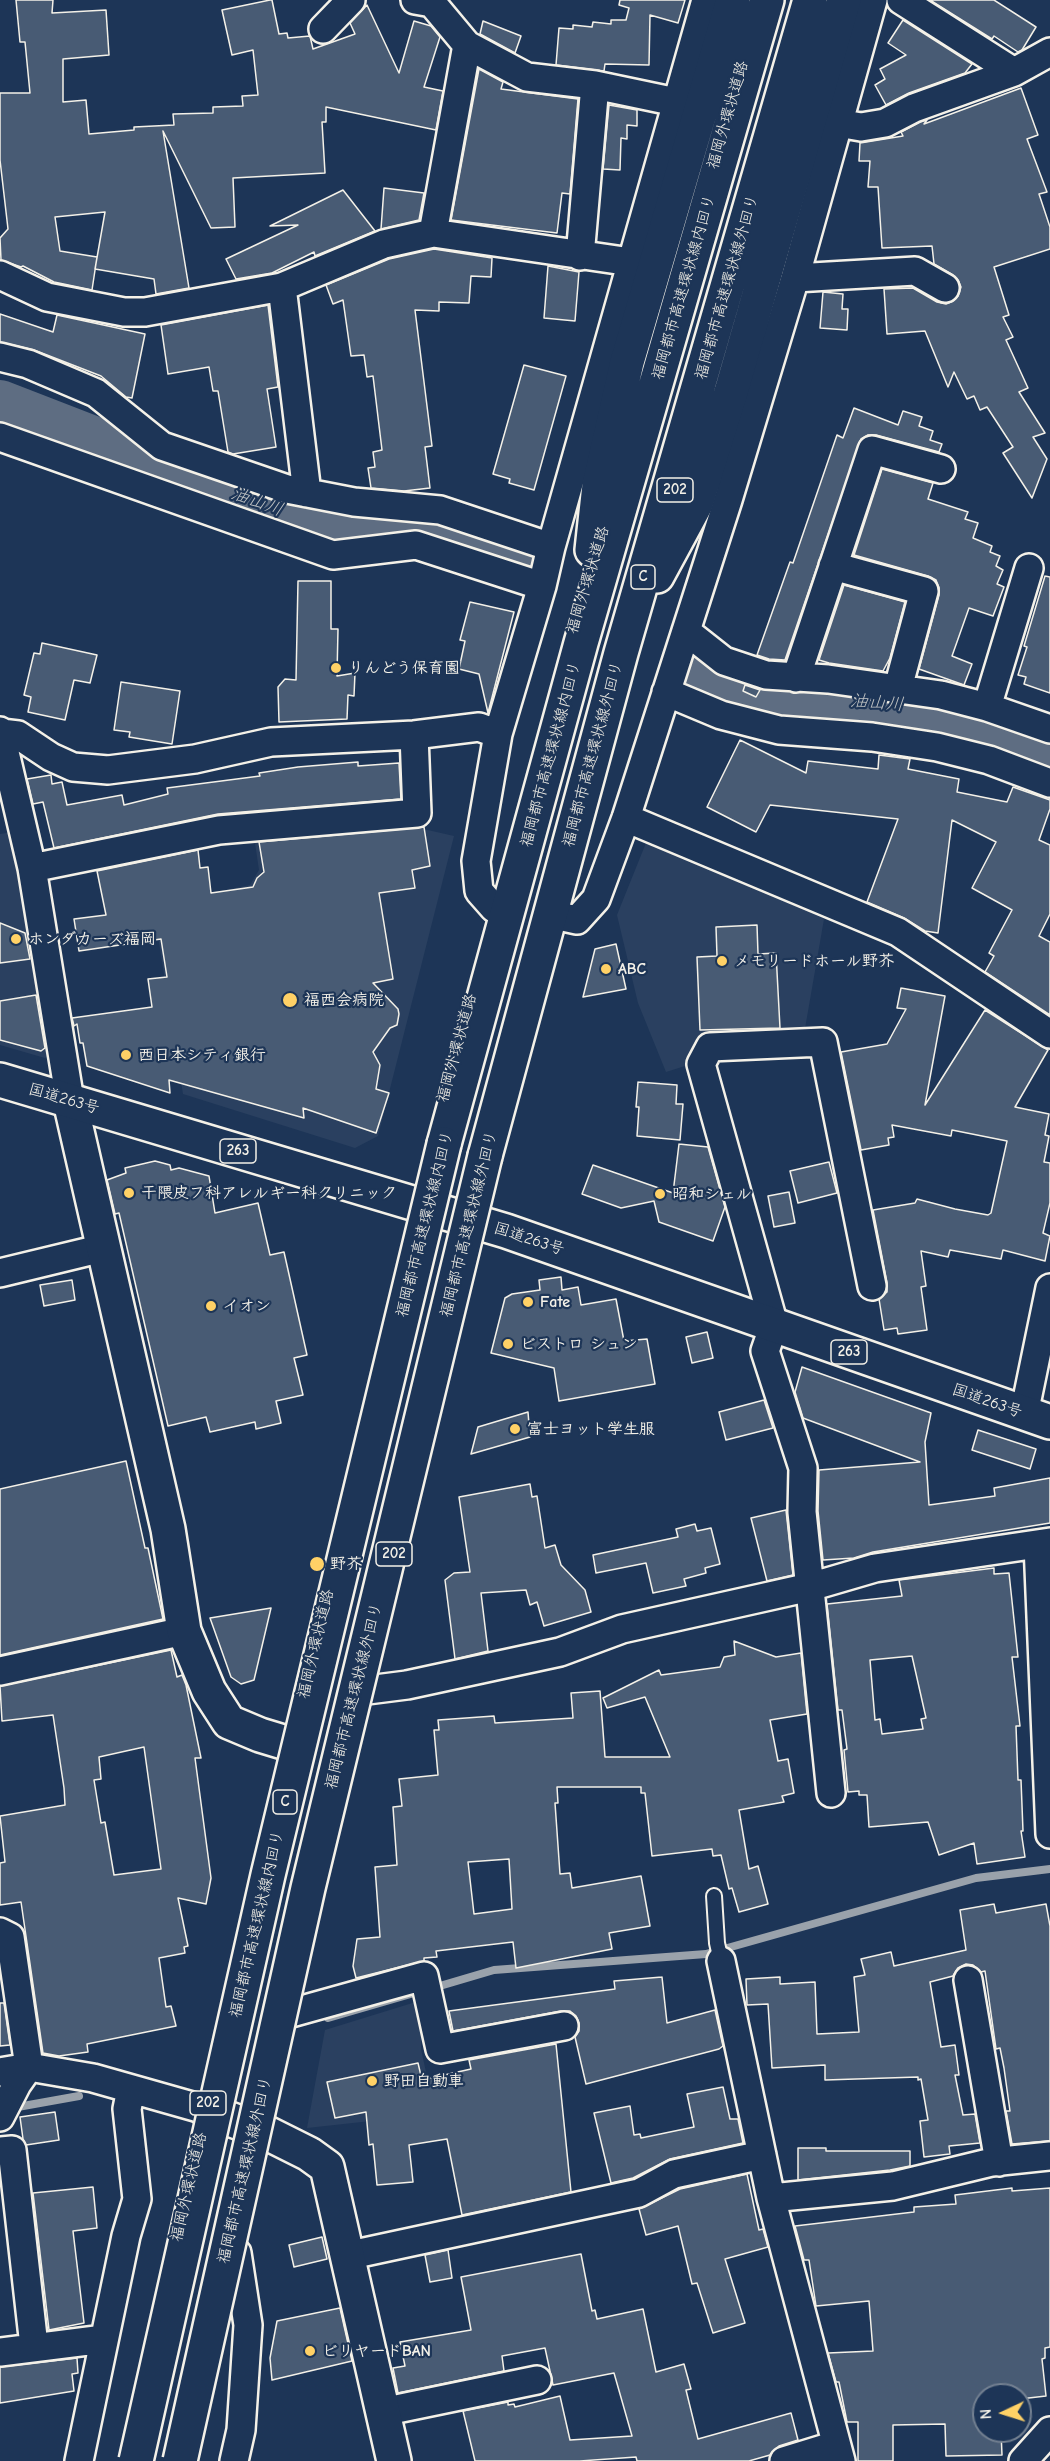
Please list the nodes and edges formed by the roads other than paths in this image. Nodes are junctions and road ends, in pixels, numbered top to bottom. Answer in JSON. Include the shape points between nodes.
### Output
{"nodes":[{"id":1,"x":351,"y":0,"type":"edge"},
{"id":2,"x":706,"y":0,"type":"edge"},
{"id":3,"x":733,"y":0,"type":"edge"},
{"id":4,"x":761,"y":0,"type":"edge"},
{"id":5,"x":767,"y":0,"type":"edge"},
{"id":6,"x":810,"y":0,"type":"edge"},
{"id":7,"x":818,"y":0,"type":"edge"},
{"id":8,"x":844,"y":0,"type":"edge"},
{"id":9,"x":873,"y":0,"type":"edge"},
{"id":10,"x":901,"y":0,"type":"edge"},
{"id":11,"x":426,"y":1,"type":"edge"},
{"id":12,"x":323,"y":29,"type":"dead end"},
{"id":13,"x":467,"y":45,"type":"junction"},
{"id":14,"x":1050,"y":52,"type":"edge"},
{"id":15,"x":1014,"y":72,"type":"junction"},
{"id":16,"x":595,"y":85,"type":"junction"},
{"id":17,"x":676,"y":102,"type":"junction"},
{"id":18,"x":838,"y":123,"type":"junction"},
{"id":19,"x":433,"y":233,"type":"junction"},
{"id":20,"x":580,"y":255,"type":"junction"},
{"id":21,"x":631,"y":262,"type":"junction"},
{"id":22,"x":0,"y":275,"type":"edge"},
{"id":23,"x":795,"y":278,"type":"junction"},
{"id":24,"x":282,"y":287,"type":"junction"},
{"id":25,"x":945,"y":288,"type":"dead end"},
{"id":26,"x":0,"y":357,"type":"edge"},
{"id":27,"x":0,"y":437,"type":"edge"},
{"id":28,"x":941,"y":469,"type":"dead end"},
{"id":29,"x":307,"y":493,"type":"junction"},
{"id":30,"x":551,"y":547,"type":"junction"},
{"id":31,"x":833,"y":566,"type":"junction"},
{"id":32,"x":1029,"y":568,"type":"dead end"},
{"id":33,"x":590,"y":574,"type":"junction"},
{"id":34,"x":542,"y":586,"type":"junction"},
{"id":35,"x":638,"y":611,"type":"junction"},
{"id":36,"x":684,"y":635,"type":"junction"},
{"id":37,"x":796,"y":678,"type":"junction"},
{"id":38,"x":897,"y":688,"type":"junction"},
{"id":39,"x":666,"y":692,"type":"junction"},
{"id":40,"x":987,"y":707,"type":"junction"},
{"id":41,"x":1050,"y":729,"type":"edge"},
{"id":42,"x":1,"y":732,"type":"edge"},
{"id":43,"x":498,"y":734,"type":"junction"},
{"id":44,"x":414,"y":735,"type":"junction"},
{"id":45,"x":1050,"y":783,"type":"edge"},
{"id":46,"x":626,"y":818,"type":"junction"},
{"id":47,"x":10,"y":820,"type":"edge"},
{"id":48,"x":32,"y":868,"type":"junction"},
{"id":49,"x":494,"y":908,"type":"junction"},
{"id":50,"x":554,"y":915,"type":"junction"},
{"id":51,"x":1050,"y":1034,"type":"edge"},
{"id":52,"x":0,"y":1080,"type":"edge"},
{"id":53,"x":70,"y":1101,"type":"junction"},
{"id":54,"x":416,"y":1204,"type":"junction"},
{"id":55,"x":476,"y":1222,"type":"junction"},
{"id":56,"x":103,"y":1248,"type":"junction"},
{"id":57,"x":0,"y":1273,"type":"edge"},
{"id":58,"x":872,"y":1286,"type":"dead end"},
{"id":59,"x":1050,"y":1288,"type":"edge"},
{"id":60,"x":774,"y":1325,"type":"junction"},
{"id":61,"x":1037,"y":1418,"type":"edge"},
{"id":62,"x":1044,"y":1543,"type":"edge"},
{"id":63,"x":810,"y":1587,"type":"junction"},
{"id":64,"x":184,"y":1631,"type":"junction"},
{"id":65,"x":0,"y":1671,"type":"edge"},
{"id":66,"x":360,"y":1691,"type":"junction"},
{"id":67,"x":293,"y":1745,"type":"junction"},
{"id":68,"x":831,"y":1793,"type":"dead end"},
{"id":69,"x":1050,"y":1834,"type":"edge"},
{"id":70,"x":714,"y":1896,"type":"dead end"},
{"id":71,"x":0,"y":1932,"type":"edge"},
{"id":72,"x":719,"y":1952,"type":"joint"},
{"id":73,"x":968,"y":1980,"type":"dead end"},
{"id":74,"x":291,"y":2013,"type":"junction"},
{"id":75,"x":564,"y":2026,"type":"dead end"},
{"id":76,"x":15,"y":2074,"type":"edge"},
{"id":77,"x":132,"y":2089,"type":"junction"},
{"id":78,"x":206,"y":2110,"type":"junction"},
{"id":79,"x":0,"y":2117,"type":"edge"},
{"id":80,"x":269,"y":2134,"type":"junction"},
{"id":81,"x":0,"y":2151,"type":"edge"},
{"id":82,"x":762,"y":2155,"type":"junction"},
{"id":83,"x":1050,"y":2156,"type":"edge"},
{"id":84,"x":999,"y":2162,"type":"junction"},
{"id":85,"x":771,"y":2198,"type":"junction"},
{"id":86,"x":237,"y":2253,"type":"junction"},
{"id":87,"x":346,"y":2256,"type":"junction"},
{"id":88,"x":104,"y":2339,"type":"junction"},
{"id":89,"x":34,"y":2346,"type":"junction"},
{"id":90,"x":0,"y":2352,"type":"edge"},
{"id":91,"x":537,"y":2380,"type":"dead end"},
{"id":92,"x":382,"y":2412,"type":"junction"},
{"id":93,"x":1050,"y":2431,"type":"edge"},
{"id":94,"x":838,"y":2453,"type":"edge"},
{"id":95,"x":128,"y":2458,"type":"edge"},
{"id":96,"x":79,"y":2461,"type":"edge"},
{"id":97,"x":180,"y":2461,"type":"edge"},
{"id":98,"x":188,"y":2461,"type":"edge"},
{"id":99,"x":234,"y":2461,"type":"edge"},
{"id":100,"x":394,"y":2461,"type":"edge"},
{"id":101,"x":784,"y":2461,"type":"edge"},
{"id":102,"x":1023,"y":2461,"type":"edge"}],
"edges":[{"from":1,"to":12,"type":"street"},
{"from":2,"to":17,"type":"street"},
{"from":3,"to":33,"type":"main road","via":[[627,362],[599,485]]},
{"from":4,"to":33,"type":"main road","name":"福岡外環状道路","number":"202","via":[[674,303]]},
{"from":5,"to":95,"type":"main road","name":"福岡都市高速環状線内回り","number":"C","bridge":true,"via":[[581,643],[444,1144]]},
{"from":6,"to":97,"type":"main road","name":"福岡都市高速環状線外回り","number":"C","bridge":true,"via":[[621,653],[485,1156],[308,1888]]},
{"from":7,"to":35,"type":"main road","number":"202","via":[[725,327]]},
{"from":8,"to":35,"type":"main road","via":[[696,504]]},
{"from":9,"to":18,"type":"street"},
{"from":10,"to":15,"type":"street"},
{"from":11,"to":13,"type":"street"},
{"from":13,"to":16,"type":"street","via":[[527,77]]},
{"from":13,"to":19,"type":"street"},
{"from":14,"to":15,"type":"street"},
{"from":15,"to":18,"type":"street","via":[[914,108],[885,123],[861,128]]},
{"from":16,"to":17,"type":"street"},
{"from":16,"to":20,"type":"street"},
{"from":17,"to":21,"type":"street"},
{"from":18,"to":23,"type":"street"},
{"from":19,"to":20,"type":"street"},
{"from":19,"to":24,"type":"street","via":[[384,244]]},
{"from":20,"to":21,"type":"street"},
{"from":21,"to":30,"type":"street"},
{"from":22,"to":24,"type":"street","via":[[47,297],[124,312],[145,312]]},
{"from":23,"to":25,"type":"street","via":[[915,271]]},
{"from":23,"to":36,"type":"street"},
{"from":24,"to":29,"type":"street"},
{"from":26,"to":29,"type":"street","via":[[28,364],[96,393],[162,446]]},
{"from":27,"to":34,"type":"street","via":[[333,555],[416,545]]},
{"from":28,"to":31,"type":"street","via":[[872,450]]},
{"from":29,"to":30,"type":"street","via":[[440,510]]},
{"from":30,"to":34,"type":"street"},
{"from":31,"to":37,"type":"street"},
{"from":31,"to":38,"type":"street","via":[[924,591]]},
{"from":32,"to":40,"type":"street"},
{"from":33,"to":49,"type":"main road","name":"福岡外環状道路","number":"202"},
{"from":34,"to":43,"type":"street"},
{"from":35,"to":50,"type":"main road","number":"202"},
{"from":36,"to":37,"type":"street","via":[[724,661],[766,675]]},
{"from":36,"to":39,"type":"street"},
{"from":37,"to":38,"type":"street"},
{"from":38,"to":40,"type":"street"},
{"from":39,"to":45,"type":"street","via":[[721,715],[779,730],[937,747],[989,760]]},
{"from":39,"to":46,"type":"street"},
{"from":40,"to":41,"type":"street"},
{"from":42,"to":44,"type":"street","via":[[18,735],[73,767],[108,770],[195,759],[271,742]]},
{"from":42,"to":47,"type":"street"},
{"from":43,"to":44,"type":"street","via":[[479,727]]},
{"from":43,"to":49,"type":"street","via":[[476,861],[479,891]]},
{"from":44,"to":48,"type":"street","via":[[417,813],[219,830]]},
{"from":46,"to":50,"type":"street","via":[[596,899],[577,920]]},
{"from":46,"to":51,"type":"street","via":[[898,932]]},
{"from":47,"to":48,"type":"street"},
{"from":48,"to":53,"type":"street"},
{"from":49,"to":54,"type":"main road","name":"福岡外環状道路","number":"202"},
{"from":50,"to":55,"type":"main road","number":"202"},
{"from":52,"to":53,"type":"main road","name":"国道263号","number":"263"},
{"from":53,"to":54,"type":"main road","name":"国道263号","number":"263"},
{"from":53,"to":56,"type":"main road"},
{"from":54,"to":55,"type":"main road","name":"国道263号","number":"263"},
{"from":54,"to":67,"type":"main road","name":"福岡外環状道路","number":"202"},
{"from":55,"to":60,"type":"main road","name":"国道263号","number":"263"},
{"from":55,"to":66,"type":"main road","number":"202"},
{"from":56,"to":57,"type":"street"},
{"from":56,"to":64,"type":"main road","via":[[168,1529]]},
{"from":58,"to":60,"type":"street","via":[[823,1042],[710,1047],[701,1064]]},
{"from":59,"to":61,"type":"street"},
{"from":60,"to":61,"type":"main road","name":"国道263号","number":"263"},
{"from":60,"to":63,"type":"street","via":[[765,1351],[803,1468],[802,1512]]},
{"from":62,"to":63,"type":"street","via":[[875,1568]]},
{"from":62,"to":69,"type":"street"},
{"from":63,"to":66,"type":"street","via":[[622,1629],[560,1652],[407,1685]]},
{"from":63,"to":68,"type":"street"},
{"from":64,"to":65,"type":"street"},
{"from":64,"to":67,"type":"main road","via":[[209,1691],[229,1722]]},
{"from":66,"to":74,"type":"main road","number":"202"},
{"from":67,"to":78,"type":"main road","name":"福岡外環状道路","number":"202"},
{"from":70,"to":72,"type":"lane"},
{"from":71,"to":76,"type":"street","via":[[10,1936]]},
{"from":72,"to":82,"type":"street"},
{"from":73,"to":84,"type":"street"},
{"from":74,"to":75,"type":"street","via":[[427,1988],[440,2049]]},
{"from":74,"to":80,"type":"main road","number":"202"},
{"from":76,"to":77,"type":"street","via":[[93,2078]]},
{"from":76,"to":79,"type":"street"},
{"from":77,"to":78,"type":"street"},
{"from":77,"to":88,"type":"street","via":[[127,2109],[137,2199]]},
{"from":78,"to":80,"type":"main road"},
{"from":78,"to":95,"type":"main road","name":"福岡外環状道路","number":"202"},
{"from":80,"to":86,"type":"main road","number":"202"},
{"from":80,"to":87,"type":"main road","via":[[327,2167]]},
{"from":81,"to":89,"type":"street","via":[[12,2150]]},
{"from":82,"to":85,"type":"street"},
{"from":82,"to":87,"type":"street","via":[[674,2174],[639,2193]]},
{"from":83,"to":84,"type":"street"},
{"from":84,"to":85,"type":"street","via":[[893,2186]]},
{"from":85,"to":94,"type":"street"},
{"from":86,"to":98,"type":"main road","number":"202"},
{"from":86,"to":99,"type":"street","via":[[248,2325],[242,2430]]},
{"from":87,"to":92,"type":"main road"},
{"from":88,"to":89,"type":"street"},
{"from":88,"to":96,"type":"street"},
{"from":89,"to":90,"type":"street"},
{"from":91,"to":92,"type":"street"},
{"from":92,"to":100,"type":"main road"},
{"from":93,"to":102,"type":"street"},
{"from":94,"to":101,"type":"street"}]}
